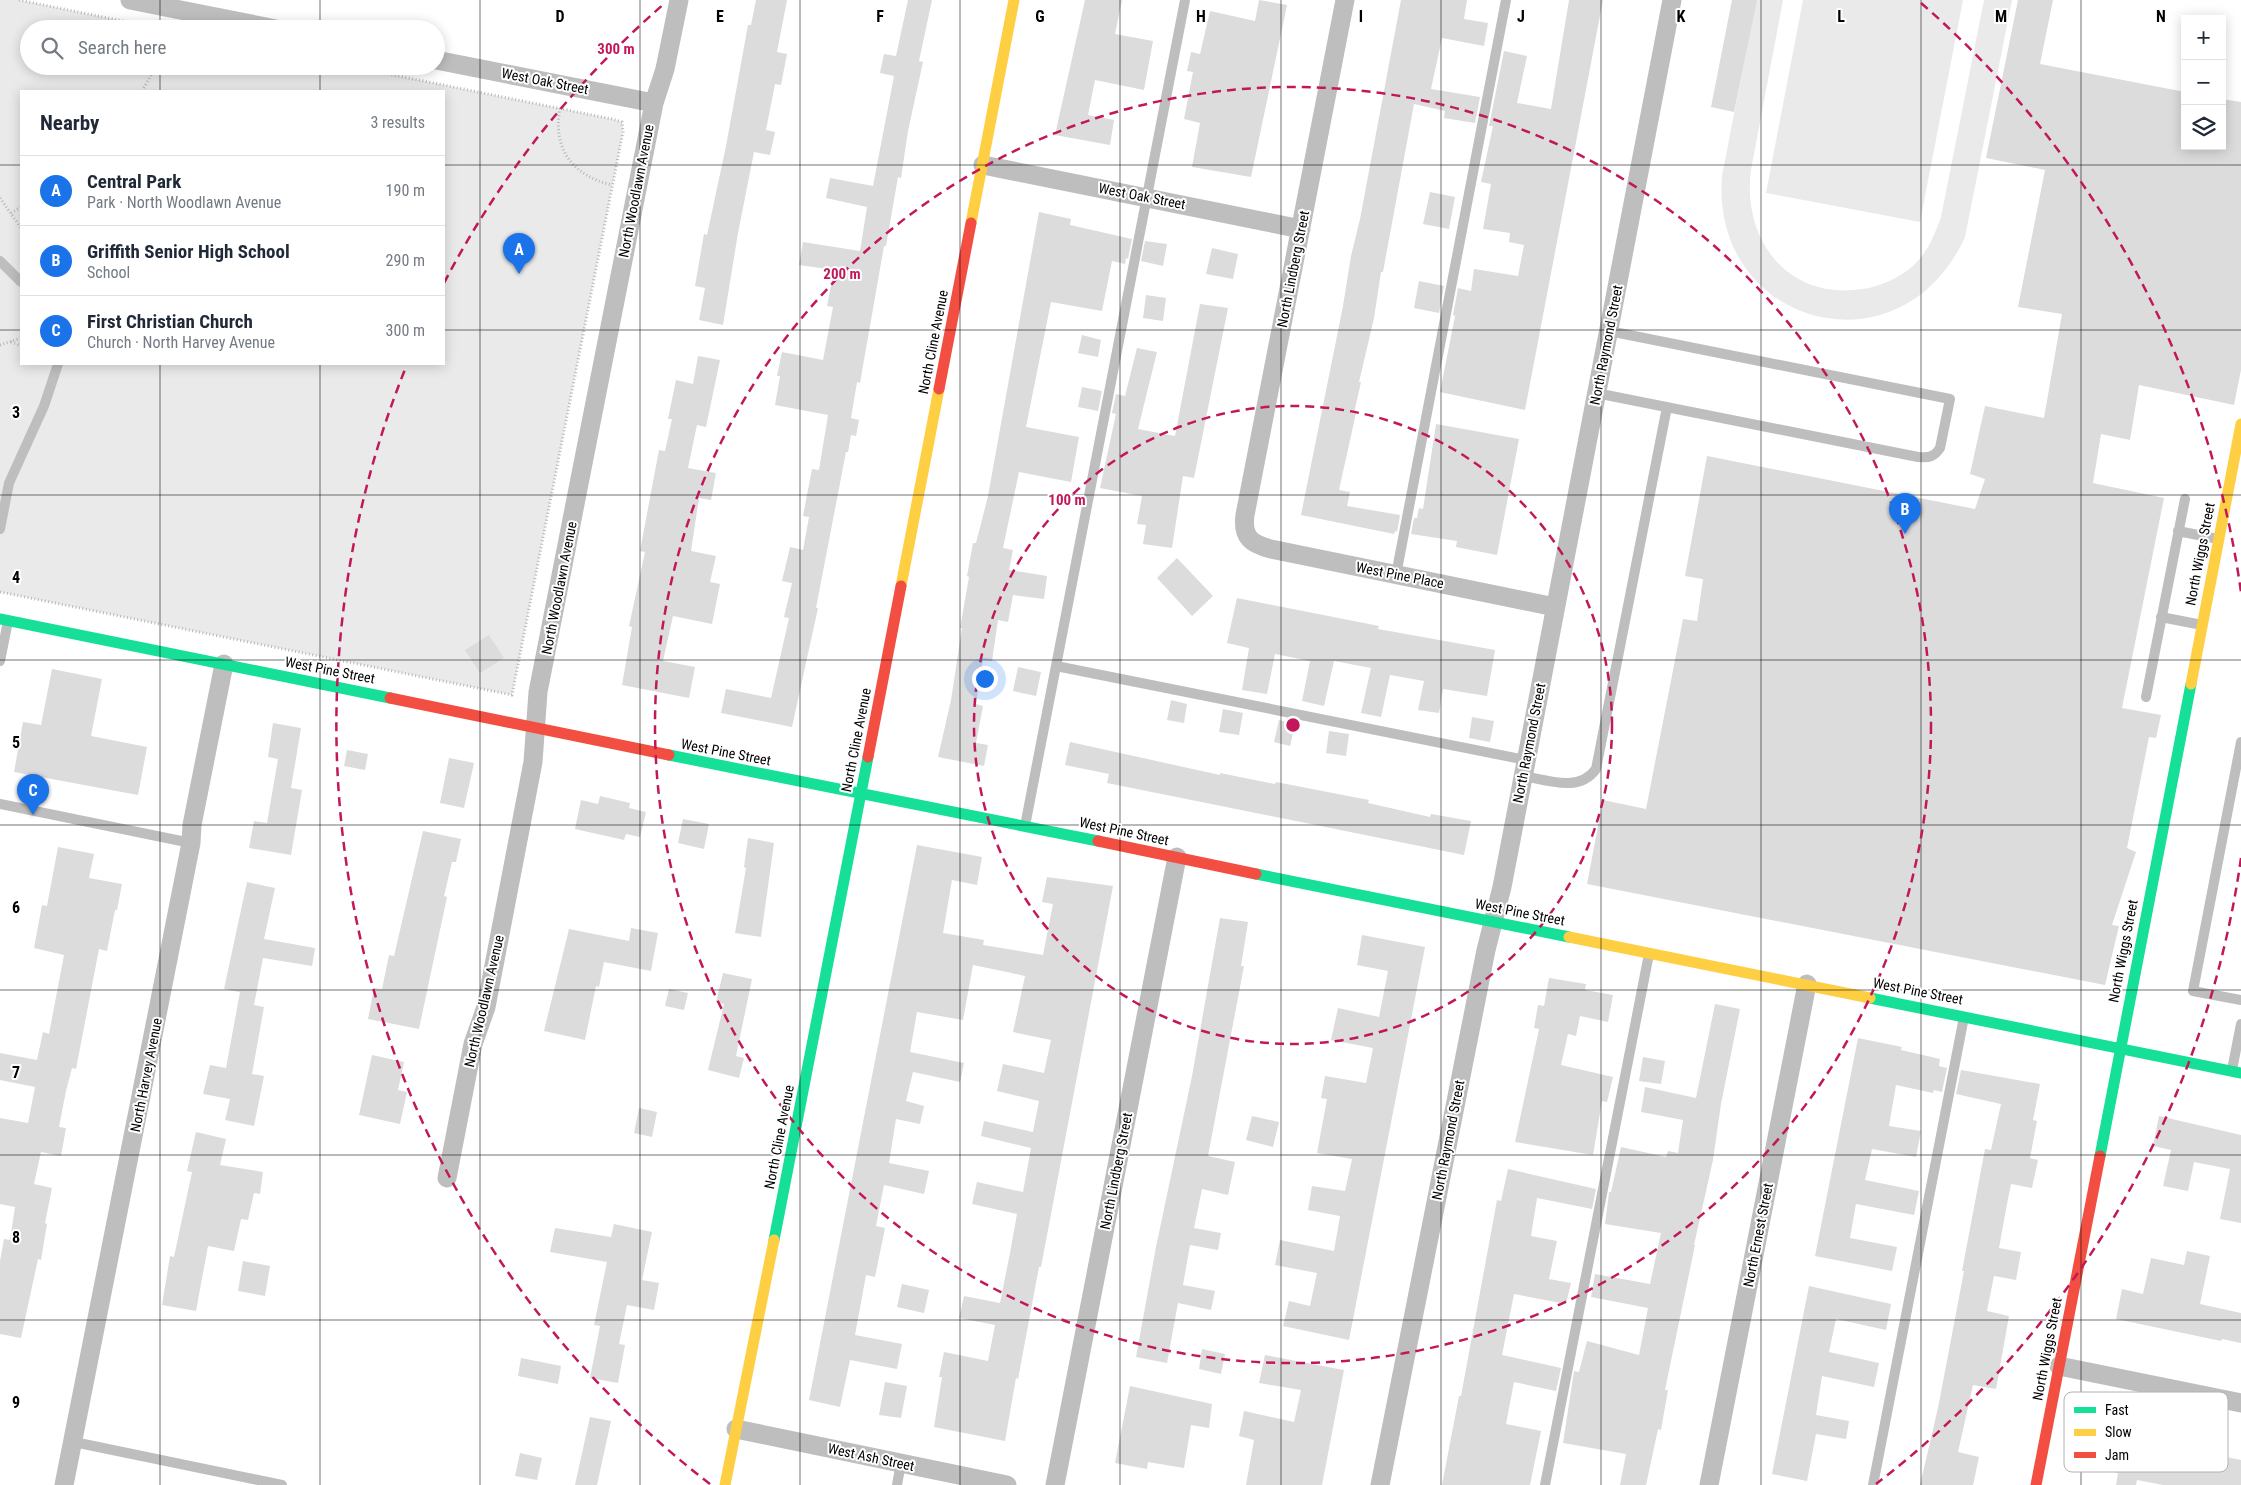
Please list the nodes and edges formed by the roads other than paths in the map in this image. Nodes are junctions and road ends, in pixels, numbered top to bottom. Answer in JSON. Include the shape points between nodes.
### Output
{"nodes":[{"id":1,"x":130,"y":0,"type":"edge"},
{"id":2,"x":679,"y":0,"type":"edge"},
{"id":3,"x":1014,"y":0,"type":"edge"},
{"id":4,"x":1185,"y":0,"type":"edge"},
{"id":5,"x":1345,"y":0,"type":"edge"},
{"id":6,"x":1506,"y":0,"type":"edge"},
{"id":7,"x":1672,"y":0,"type":"edge"},
{"id":8,"x":231,"y":20,"type":"edge"},
{"id":9,"x":445,"y":62,"type":"edge"},
{"id":10,"x":654,"y":103,"type":"junction"},
{"id":11,"x":983,"y":165,"type":"junction"},
{"id":12,"x":1146,"y":197,"type":"junction"},
{"id":13,"x":1301,"y":228,"type":"junction"},
{"id":14,"x":0,"y":261,"type":"edge"},
{"id":15,"x":20,"y":281,"type":"edge"},
{"id":16,"x":1608,"y":331,"type":"junction"},
{"id":17,"x":58,"y":365,"type":"edge"},
{"id":18,"x":1596,"y":393,"type":"junction"},
{"id":19,"x":1667,"y":407,"type":"junction"},
{"id":20,"x":2241,"y":424,"type":"edge"},
{"id":21,"x":2184,"y":499,"type":"dead end"},
{"id":22,"x":0,"y":529,"type":"edge"},
{"id":23,"x":2178,"y":531,"type":"junction"},
{"id":24,"x":1247,"y":537,"type":"joint"},
{"id":25,"x":2218,"y":539,"type":"junction"},
{"id":26,"x":1396,"y":575,"type":"junction"},
{"id":27,"x":1555,"y":607,"type":"junction"},
{"id":28,"x":2161,"y":618,"type":"junction"},
{"id":29,"x":4,"y":620,"type":"edge"},
{"id":30,"x":2202,"y":625,"type":"junction"},
{"id":31,"x":0,"y":661,"type":"edge"},
{"id":32,"x":224,"y":664,"type":"junction"},
{"id":33,"x":1056,"y":666,"type":"junction"},
{"id":34,"x":2146,"y":697,"type":"dead end"},
{"id":35,"x":536,"y":728,"type":"junction"},
{"id":36,"x":2241,"y":742,"type":"edge"},
{"id":37,"x":1525,"y":768,"type":"junction"},
{"id":38,"x":861,"y":794,"type":"junction"},
{"id":39,"x":0,"y":804,"type":"edge"},
{"id":40,"x":1025,"y":826,"type":"junction"},
{"id":41,"x":191,"y":842,"type":"junction"},
{"id":42,"x":1177,"y":857,"type":"junction"},
{"id":43,"x":1493,"y":922,"type":"junction"},
{"id":44,"x":1649,"y":953,"type":"junction"},
{"id":45,"x":1807,"y":984,"type":"junction"},
{"id":46,"x":2241,"y":1000,"type":"edge"},
{"id":47,"x":1964,"y":1016,"type":"junction"},
{"id":48,"x":2241,"y":1024,"type":"edge"},
{"id":49,"x":2120,"y":1048,"type":"junction"},
{"id":50,"x":2236,"y":1072,"type":"edge"},
{"id":51,"x":447,"y":1178,"type":"dead end"},
{"id":52,"x":2059,"y":1366,"type":"junction"},
{"id":53,"x":2187,"y":1392,"type":"edge"},
{"id":54,"x":2228,"y":1400,"type":"edge"},
{"id":55,"x":2241,"y":1403,"type":"edge"},
{"id":56,"x":736,"y":1429,"type":"junction"},
{"id":57,"x":74,"y":1442,"type":"junction"},
{"id":58,"x":901,"y":1463,"type":"junction"},
{"id":59,"x":64,"y":1485,"type":"edge"},
{"id":60,"x":282,"y":1485,"type":"edge"},
{"id":61,"x":725,"y":1485,"type":"edge"},
{"id":62,"x":897,"y":1485,"type":"edge"},
{"id":63,"x":1007,"y":1485,"type":"edge"},
{"id":64,"x":1055,"y":1485,"type":"edge"},
{"id":65,"x":1380,"y":1485,"type":"edge"},
{"id":66,"x":1545,"y":1485,"type":"edge"},
{"id":67,"x":1709,"y":1485,"type":"edge"},
{"id":68,"x":1873,"y":1485,"type":"edge"},
{"id":69,"x":2036,"y":1485,"type":"edge"}],
"edges":[{"from":1,"to":8,"type":"street"},
{"from":2,"to":10,"type":"street","name":"North Woodlawn Avenue"},
{"from":3,"to":11,"type":"street","name":"North Cline Avenue"},
{"from":4,"to":12,"type":"lane"},
{"from":5,"to":13,"type":"street","name":"North Lindberg Street"},
{"from":6,"to":26,"type":"lane"},
{"from":7,"to":16,"type":"street","name":"North Raymond Street"},
{"from":9,"to":10,"type":"street","name":"West Oak Street"},
{"from":10,"to":35,"type":"street","name":"North Woodlawn Avenue","via":[[538,692]]},
{"from":11,"to":12,"type":"street","name":"West Oak Street"},
{"from":11,"to":38,"type":"street","name":"North Cline Avenue"},
{"from":12,"to":13,"type":"street","name":"West Oak Street"},
{"from":12,"to":33,"type":"lane"},
{"from":13,"to":24,"type":"street","name":"North Lindberg Street","via":[[1245,515]]},
{"from":14,"to":15,"type":"lane"},
{"from":16,"to":18,"type":"street","name":"North Raymond Street"},
{"from":16,"to":19,"type":"lane","via":[[1950,399],[1940,448],[1928,458]]},
{"from":17,"to":22,"type":"lane","via":[[44,406],[9,483]]},
{"from":18,"to":19,"type":"lane"},
{"from":18,"to":27,"type":"street","name":"North Raymond Street"},
{"from":19,"to":37,"type":"lane","via":[[1596,769],[1591,776],[1576,783],[1560,783]]},
{"from":20,"to":25,"type":"street","name":"North Wiggs Street","via":[[2229,506]]},
{"from":21,"to":23,"type":"lane"},
{"from":23,"to":25,"type":"lane"},
{"from":23,"to":28,"type":"lane"},
{"from":24,"to":26,"type":"street","name":"West Pine Place","via":[[1271,549]]},
{"from":25,"to":30,"type":"street","name":"North Wiggs Street"},
{"from":26,"to":27,"type":"street","name":"West Pine Place"},
{"from":27,"to":37,"type":"street","name":"North Raymond Street"},
{"from":28,"to":30,"type":"lane"},
{"from":28,"to":34,"type":"lane"},
{"from":29,"to":31,"type":"lane"},
{"from":29,"to":32,"type":"street","name":"West Pine Street"},
{"from":30,"to":49,"type":"street","name":"North Wiggs Street"},
{"from":32,"to":35,"type":"street","name":"West Pine Street"},
{"from":32,"to":41,"type":"street","name":"North Harvey Avenue"},
{"from":33,"to":37,"type":"lane"},
{"from":33,"to":40,"type":"lane"},
{"from":35,"to":38,"type":"street","name":"West Pine Street"},
{"from":35,"to":51,"type":"street","name":"North Woodlawn Avenue","via":[[533,762],[490,987],[473,1044]]},
{"from":36,"to":46,"type":"lane","via":[[2193,991]]},
{"from":37,"to":43,"type":"street","name":"North Raymond Street"},
{"from":38,"to":40,"type":"street","name":"West Pine Street"},
{"from":38,"to":56,"type":"street","name":"North Cline Avenue"},
{"from":39,"to":41,"type":"lane"},
{"from":40,"to":42,"type":"street","name":"West Pine Street"},
{"from":41,"to":57,"type":"street","name":"North Harvey Avenue"},
{"from":42,"to":43,"type":"street","name":"West Pine Street"},
{"from":42,"to":64,"type":"street","name":"North Lindberg Street"},
{"from":43,"to":44,"type":"street","name":"West Pine Street"},
{"from":43,"to":65,"type":"street","name":"North Raymond Street"},
{"from":44,"to":45,"type":"street","name":"West Pine Street"},
{"from":44,"to":66,"type":"lane"},
{"from":45,"to":47,"type":"street","name":"West Pine Street"},
{"from":45,"to":67,"type":"street","name":"North Ernest Street"},
{"from":47,"to":49,"type":"street","name":"West Pine Street"},
{"from":47,"to":68,"type":"lane"},
{"from":48,"to":50,"type":"lane"},
{"from":49,"to":50,"type":"street","name":"West Pine Street"},
{"from":49,"to":52,"type":"street","name":"North Wiggs Street"},
{"from":52,"to":53,"type":"street"},
{"from":52,"to":69,"type":"street","name":"North Wiggs Street"},
{"from":54,"to":55,"type":"street"},
{"from":56,"to":58,"type":"street","name":"West Ash Street"},
{"from":56,"to":61,"type":"street","name":"North Cline Avenue"},
{"from":57,"to":59,"type":"street","name":"North Harvey Avenue"},
{"from":57,"to":60,"type":"lane"},
{"from":58,"to":62,"type":"lane"},
{"from":58,"to":63,"type":"street","name":"West Ash Street"}]}
